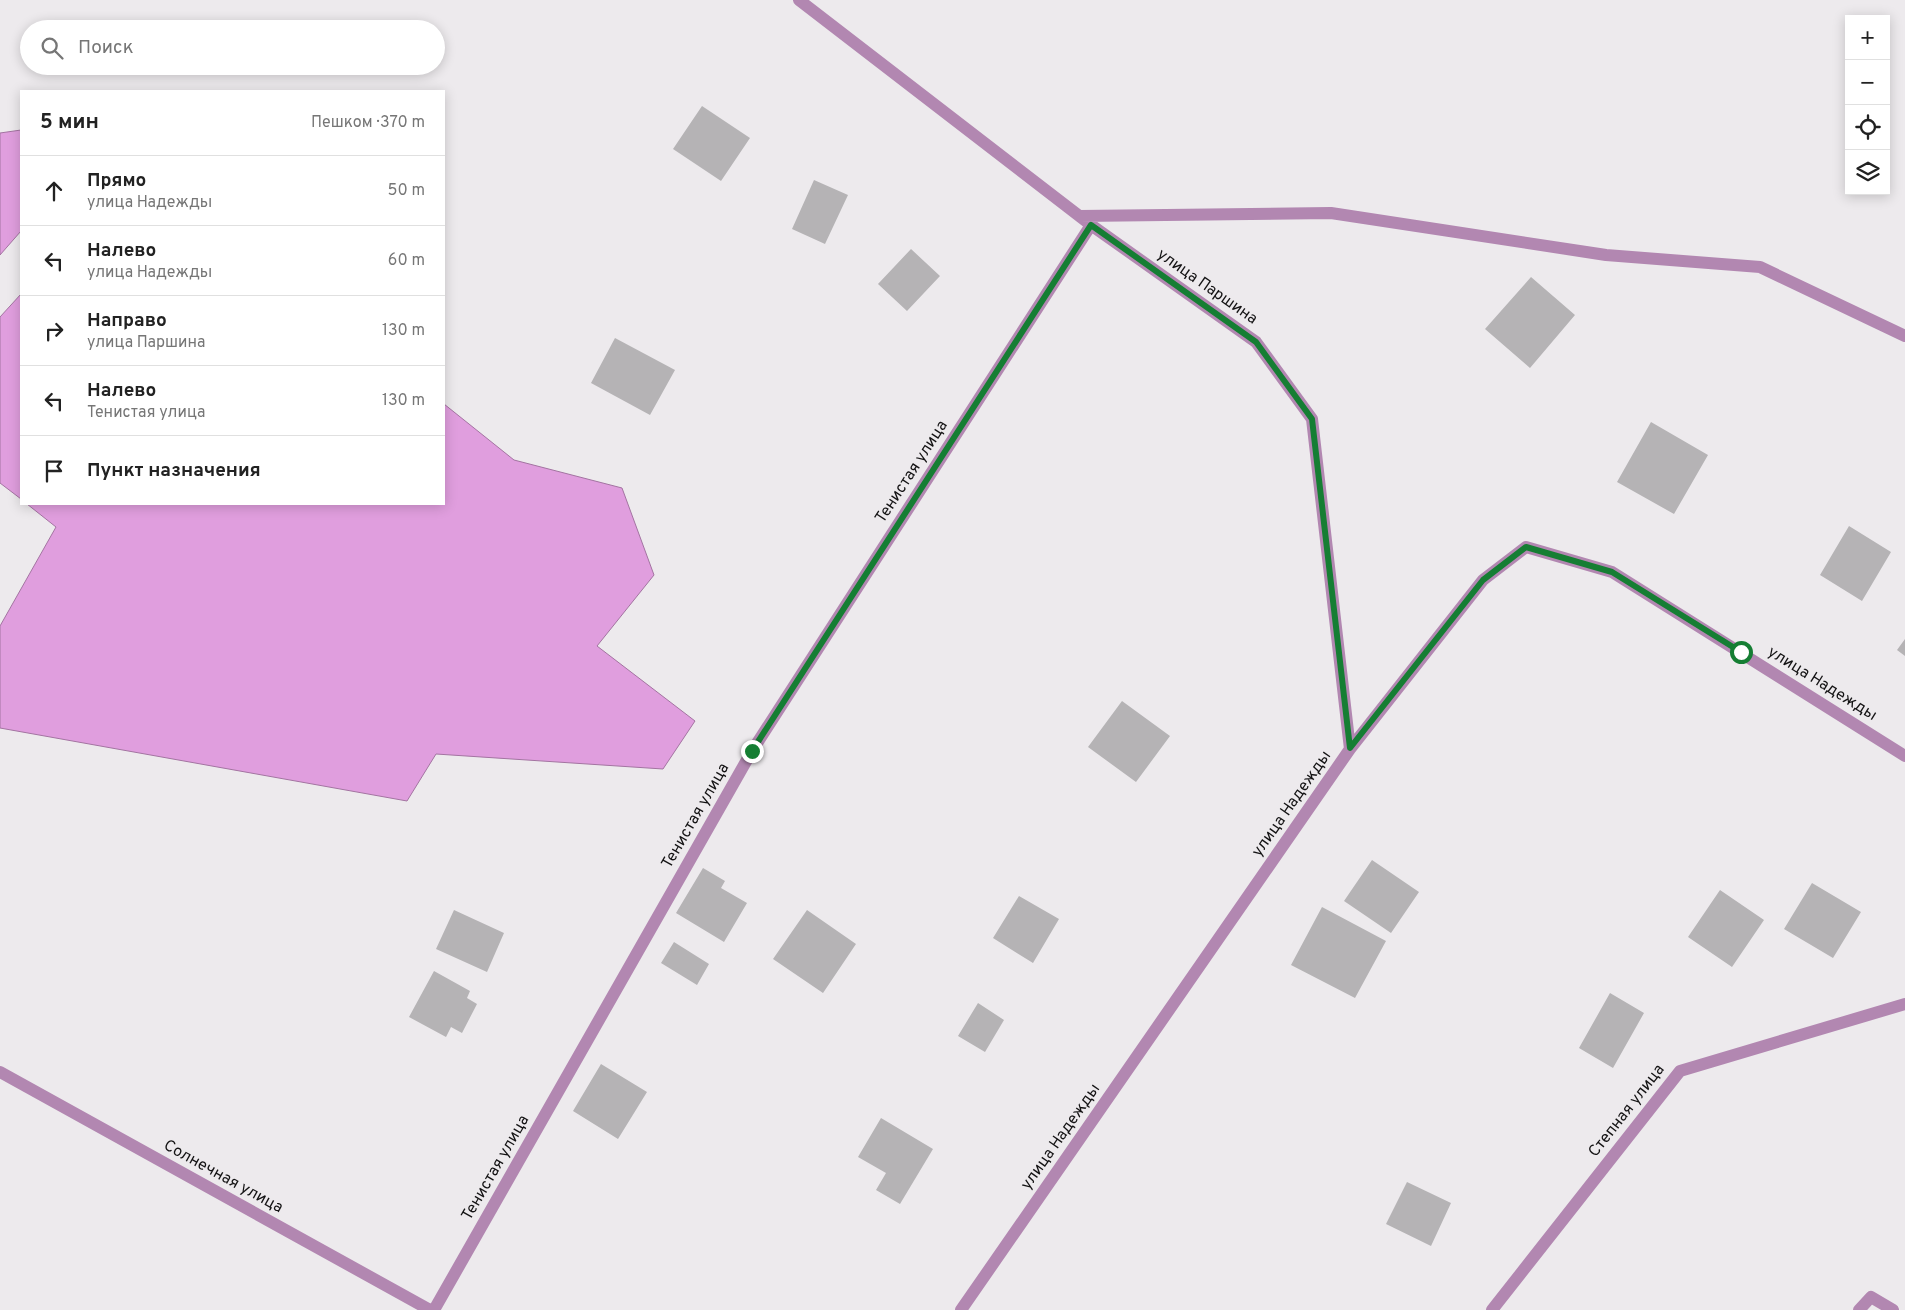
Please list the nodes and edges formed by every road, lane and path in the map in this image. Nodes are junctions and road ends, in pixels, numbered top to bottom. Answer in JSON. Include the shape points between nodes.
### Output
{"nodes":[{"id":1,"x":799,"y":0,"type":"edge"},
{"id":2,"x":1080,"y":216,"type":"junction"},
{"id":3,"x":1091,"y":225,"type":"junction"},
{"id":4,"x":1905,"y":336,"type":"edge"},
{"id":5,"x":1350,"y":748,"type":"junction"},
{"id":6,"x":1905,"y":756,"type":"edge"},
{"id":7,"x":1905,"y":1004,"type":"edge"},
{"id":8,"x":0,"y":1072,"type":"edge"},
{"id":9,"x":430,"y":1310,"type":"edge"},
{"id":10,"x":434,"y":1310,"type":"edge"},
{"id":11,"x":961,"y":1310,"type":"edge"},
{"id":12,"x":1492,"y":1310,"type":"edge"},
{"id":13,"x":1859,"y":1310,"type":"edge"},
{"id":14,"x":1892,"y":1310,"type":"edge"}],
"edges":[{"from":1,"to":2,"type":"street","name":"улица Паршина"},
{"from":2,"to":3,"type":"street","name":"улица Паршина"},
{"from":2,"to":4,"type":"street","via":[[1331,213],[1606,255],[1760,267]]},
{"from":3,"to":5,"type":"street","name":"улица Паршина","via":[[1256,342],[1312,419]]},
{"from":3,"to":10,"type":"street","name":"Тенистая улица","via":[[752,751]]},
{"from":5,"to":6,"type":"street","name":"улица Надежды","via":[[1483,580],[1526,547],[1612,572]]},
{"from":5,"to":11,"type":"street","name":"улица Надежды"},
{"from":7,"to":12,"type":"street","name":"Степная улица","via":[[1680,1071]]},
{"from":8,"to":9,"type":"street","name":"Солнечная улица"},
{"from":13,"to":14,"type":"street","via":[[1871,1297]]}]}
